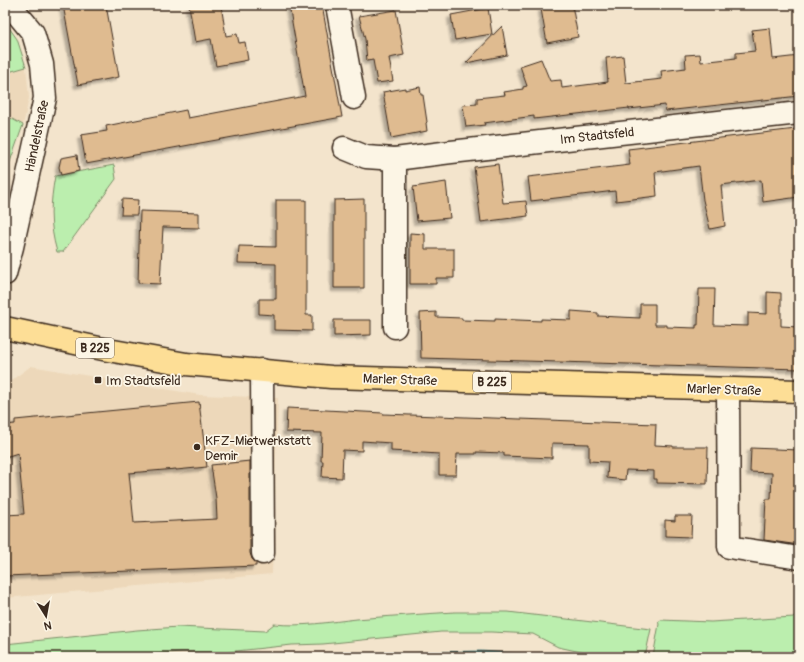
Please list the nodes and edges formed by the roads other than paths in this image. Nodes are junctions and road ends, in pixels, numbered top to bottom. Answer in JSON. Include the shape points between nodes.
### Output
{"nodes":[{"id":1,"x":10,"y":5,"type":"edge"},
{"id":2,"x":337,"y":5,"type":"edge"},
{"id":3,"x":354,"y":98,"type":"dead end"},
{"id":4,"x":799,"y":113,"type":"edge"},
{"id":5,"x":344,"y":148,"type":"dead end"},
{"id":6,"x":395,"y":160,"type":"junction"},
{"id":7,"x":5,"y":274,"type":"edge"},
{"id":8,"x":396,"y":326,"type":"dead end"},
{"id":9,"x":5,"y":328,"type":"edge"},
{"id":10,"x":262,"y":370,"type":"junction"},
{"id":11,"x":728,"y":389,"type":"junction"},
{"id":12,"x":799,"y":392,"type":"edge"},
{"id":13,"x":263,"y":553,"type":"dead end"},
{"id":14,"x":799,"y":558,"type":"edge"}],
"edges":[{"from":1,"to":7,"type":"street","name":"Händelstraße","via":[[33,33],[42,64],[45,98]]},
{"from":2,"to":3,"type":"street"},
{"from":4,"to":6,"type":"street","name":"Im Stadtsfeld"},
{"from":5,"to":6,"type":"street","name":"Im Stadtsfeld","via":[[366,157]]},
{"from":6,"to":8,"type":"street"},
{"from":9,"to":10,"type":"main road","name":"Marler Straße","number":"B 225","via":[[186,364]]},
{"from":10,"to":11,"type":"main road","name":"Marler Straße","number":"B 225","via":[[359,378]]},
{"from":10,"to":13,"type":"street"},
{"from":11,"to":12,"type":"main road","name":"Marler Straße","number":"B 225"},
{"from":11,"to":14,"type":"street","via":[[729,547]]}]}
